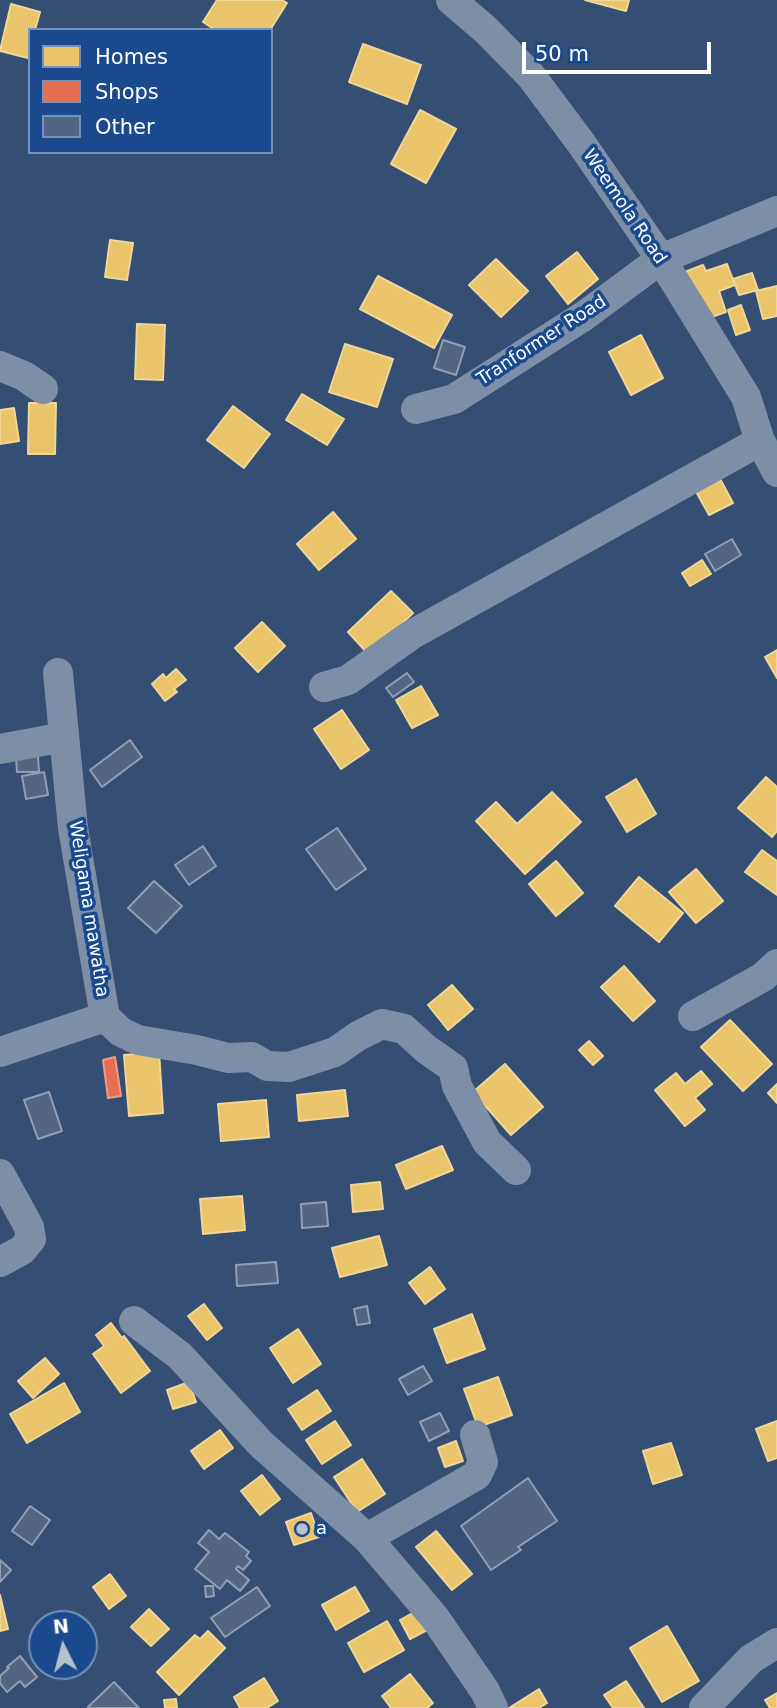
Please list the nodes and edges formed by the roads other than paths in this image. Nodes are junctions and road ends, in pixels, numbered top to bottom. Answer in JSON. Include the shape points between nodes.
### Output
{"nodes":[{"id":1,"x":450,"y":0,"type":"edge"},
{"id":2,"x":777,"y":211,"type":"edge"},
{"id":3,"x":661,"y":259,"type":"junction"},
{"id":4,"x":0,"y":366,"type":"edge"},
{"id":5,"x":43,"y":389,"type":"dead end"},
{"id":6,"x":416,"y":409,"type":"dead end"},
{"id":7,"x":760,"y":441,"type":"junction"},
{"id":8,"x":777,"y":472,"type":"edge"},
{"id":9,"x":58,"y":673,"type":"dead end"},
{"id":10,"x":324,"y":687,"type":"dead end"},
{"id":11,"x":64,"y":737,"type":"junction"},
{"id":12,"x":0,"y":749,"type":"edge"},
{"id":13,"x":777,"y":964,"type":"edge"},
{"id":14,"x":694,"y":1016,"type":"dead end"},
{"id":15,"x":105,"y":1017,"type":"junction"},
{"id":16,"x":0,"y":1052,"type":"edge"},
{"id":17,"x":516,"y":1170,"type":"dead end"},
{"id":18,"x":0,"y":1174,"type":"edge"},
{"id":19,"x":0,"y":1262,"type":"edge"},
{"id":20,"x":134,"y":1321,"type":"dead end"},
{"id":21,"x":475,"y":1435,"type":"dead end"},
{"id":22,"x":367,"y":1538,"type":"junction"},
{"id":23,"x":777,"y":1643,"type":"edge"},
{"id":24,"x":494,"y":1708,"type":"edge"},
{"id":25,"x":704,"y":1708,"type":"edge"}],
"edges":[{"from":1,"to":3,"type":"street","name":"Weemola Road","via":[[531,76]]},
{"from":2,"to":3,"type":"street","name":"Tranformer Road"},
{"from":3,"to":6,"type":"street","name":"Tranformer Road","via":[[584,316],[454,399]]},
{"from":3,"to":7,"type":"street","name":"Weemola Road","via":[[746,397]]},
{"from":4,"to":5,"type":"street"},
{"from":7,"to":8,"type":"street","name":"Weemola Road"},
{"from":7,"to":10,"type":"street","via":[[411,635],[348,680]]},
{"from":9,"to":11,"type":"street","name":"Weligama mawatha"},
{"from":11,"to":12,"type":"street"},
{"from":11,"to":15,"type":"street","name":"Weligama mawatha"},
{"from":13,"to":14,"type":"street","via":[[763,977]]},
{"from":15,"to":16,"type":"street"},
{"from":15,"to":17,"type":"street","name":"Weligama mawatha","via":[[138,1040],[289,1067],[335,1052],[382,1024],[404,1029],[453,1068],[457,1086],[487,1142]]},
{"from":18,"to":19,"type":"street","via":[[29,1227],[31,1240],[22,1251]]},
{"from":20,"to":22,"type":"street","via":[[180,1356],[261,1444]]},
{"from":21,"to":22,"type":"street","via":[[483,1462],[477,1475]]},
{"from":22,"to":24,"type":"street","via":[[435,1618]]},
{"from":23,"to":25,"type":"street","via":[[751,1659]]}]}
